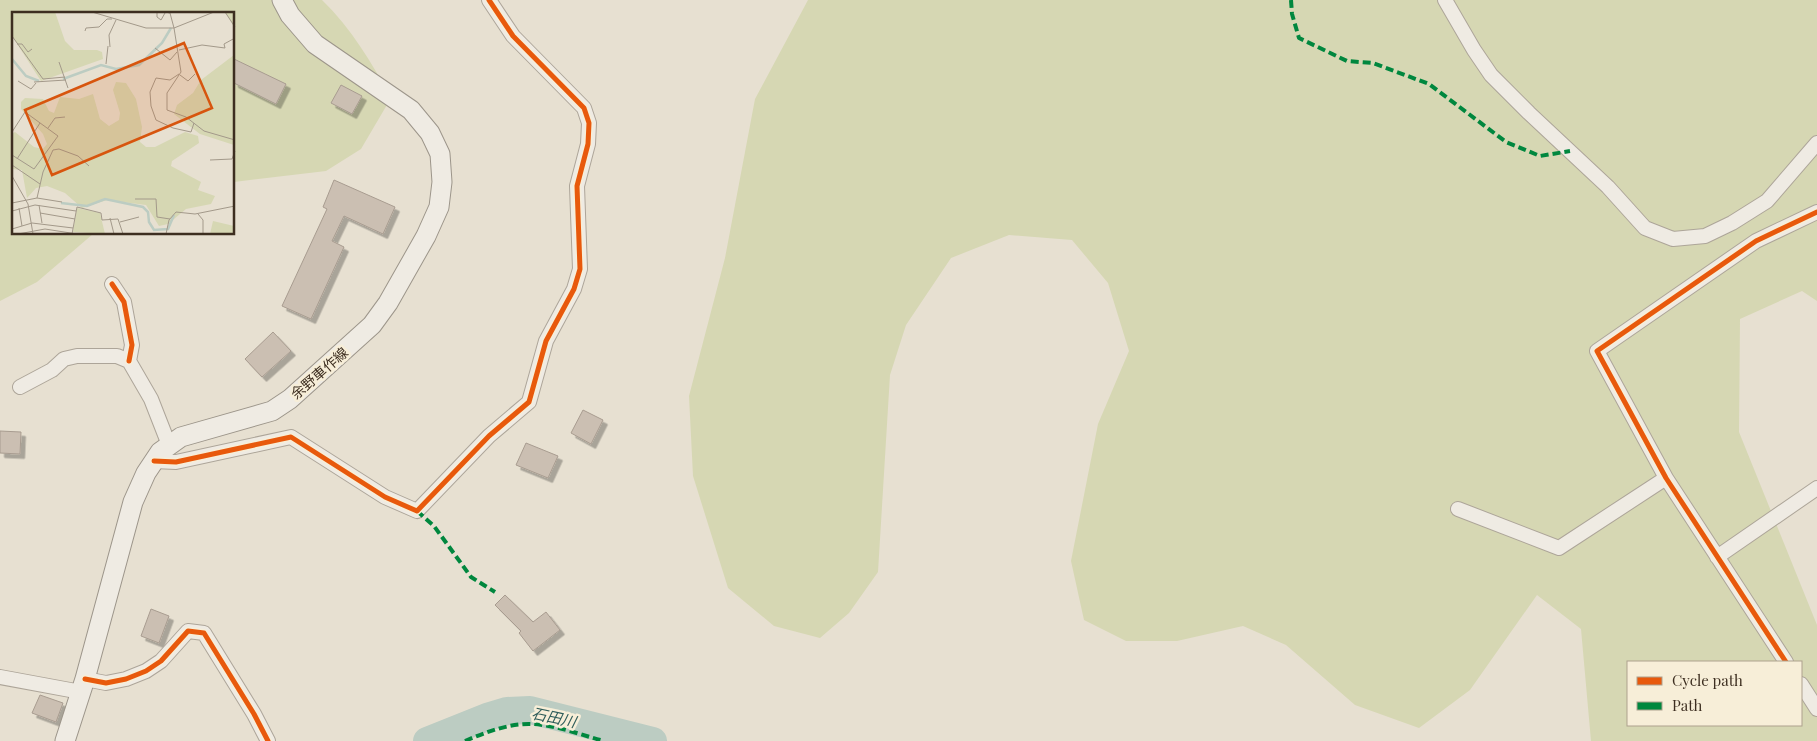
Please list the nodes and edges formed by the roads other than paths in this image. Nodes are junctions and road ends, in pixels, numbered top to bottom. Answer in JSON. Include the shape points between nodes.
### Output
{"nodes":[{"id":1,"x":282,"y":0,"type":"edge"},
{"id":2,"x":489,"y":0,"type":"edge"},
{"id":3,"x":1445,"y":0,"type":"edge"},
{"id":4,"x":1817,"y":143,"type":"edge"},
{"id":5,"x":1817,"y":212,"type":"edge"},
{"id":6,"x":112,"y":284,"type":"dead end"},
{"id":7,"x":129,"y":361,"type":"junction"},
{"id":8,"x":20,"y":387,"type":"dead end"},
{"id":9,"x":169,"y":445,"type":"junction"},
{"id":10,"x":154,"y":461,"type":"junction"},
{"id":11,"x":1666,"y":478,"type":"junction"},
{"id":12,"x":1817,"y":488,"type":"edge"},
{"id":13,"x":1458,"y":509,"type":"dead end"},
{"id":14,"x":1717,"y":557,"type":"junction"},
{"id":15,"x":1785,"y":661,"type":"edge"},
{"id":16,"x":0,"y":677,"type":"edge"},
{"id":17,"x":83,"y":686,"type":"junction"},
{"id":18,"x":1802,"y":686,"type":"edge"},
{"id":19,"x":1817,"y":709,"type":"edge"},
{"id":20,"x":65,"y":741,"type":"edge"},
{"id":21,"x":268,"y":741,"type":"edge"}],
"edges":[{"from":1,"to":9,"type":"main road","name":"余野車作線","via":[[290,15],[315,44],[411,110],[430,132],[440,154],[442,182],[439,207],[417,253],[372,325],[290,399],[272,410],[181,437]]},
{"from":2,"to":10,"type":"street","via":[[513,36],[584,108],[589,123],[588,144],[577,186],[580,269],[574,289],[546,341],[529,402],[489,436],[417,511],[385,497],[291,437],[176,462]]},
{"from":3,"to":4,"type":"street","via":[[1492,75],[1608,186],[1644,228],[1673,239],[1705,236],[1732,223],[1767,201]]},
{"from":5,"to":11,"type":"street","via":[[1756,241],[1597,351]]},
{"from":6,"to":7,"type":"street","via":[[124,302],[132,345]]},
{"from":7,"to":8,"type":"street","via":[[117,356],[64,359],[52,370]]},
{"from":7,"to":9,"type":"street","via":[[151,399]]},
{"from":9,"to":10,"type":"main road","name":"余野車作線"},
{"from":10,"to":17,"type":"main road","name":"余野車作線","via":[[133,502]]},
{"from":11,"to":13,"type":"street","via":[[1559,548]]},
{"from":11,"to":14,"type":"street"},
{"from":12,"to":14,"type":"street"},
{"from":14,"to":15,"type":"street"},
{"from":16,"to":17,"type":"street"},
{"from":17,"to":20,"type":"main road","name":"余野車作線"},
{"from":17,"to":21,"type":"street","via":[[126,679],[146,671],[161,661],[188,630],[204,633]]},
{"from":18,"to":19,"type":"street"}]}
